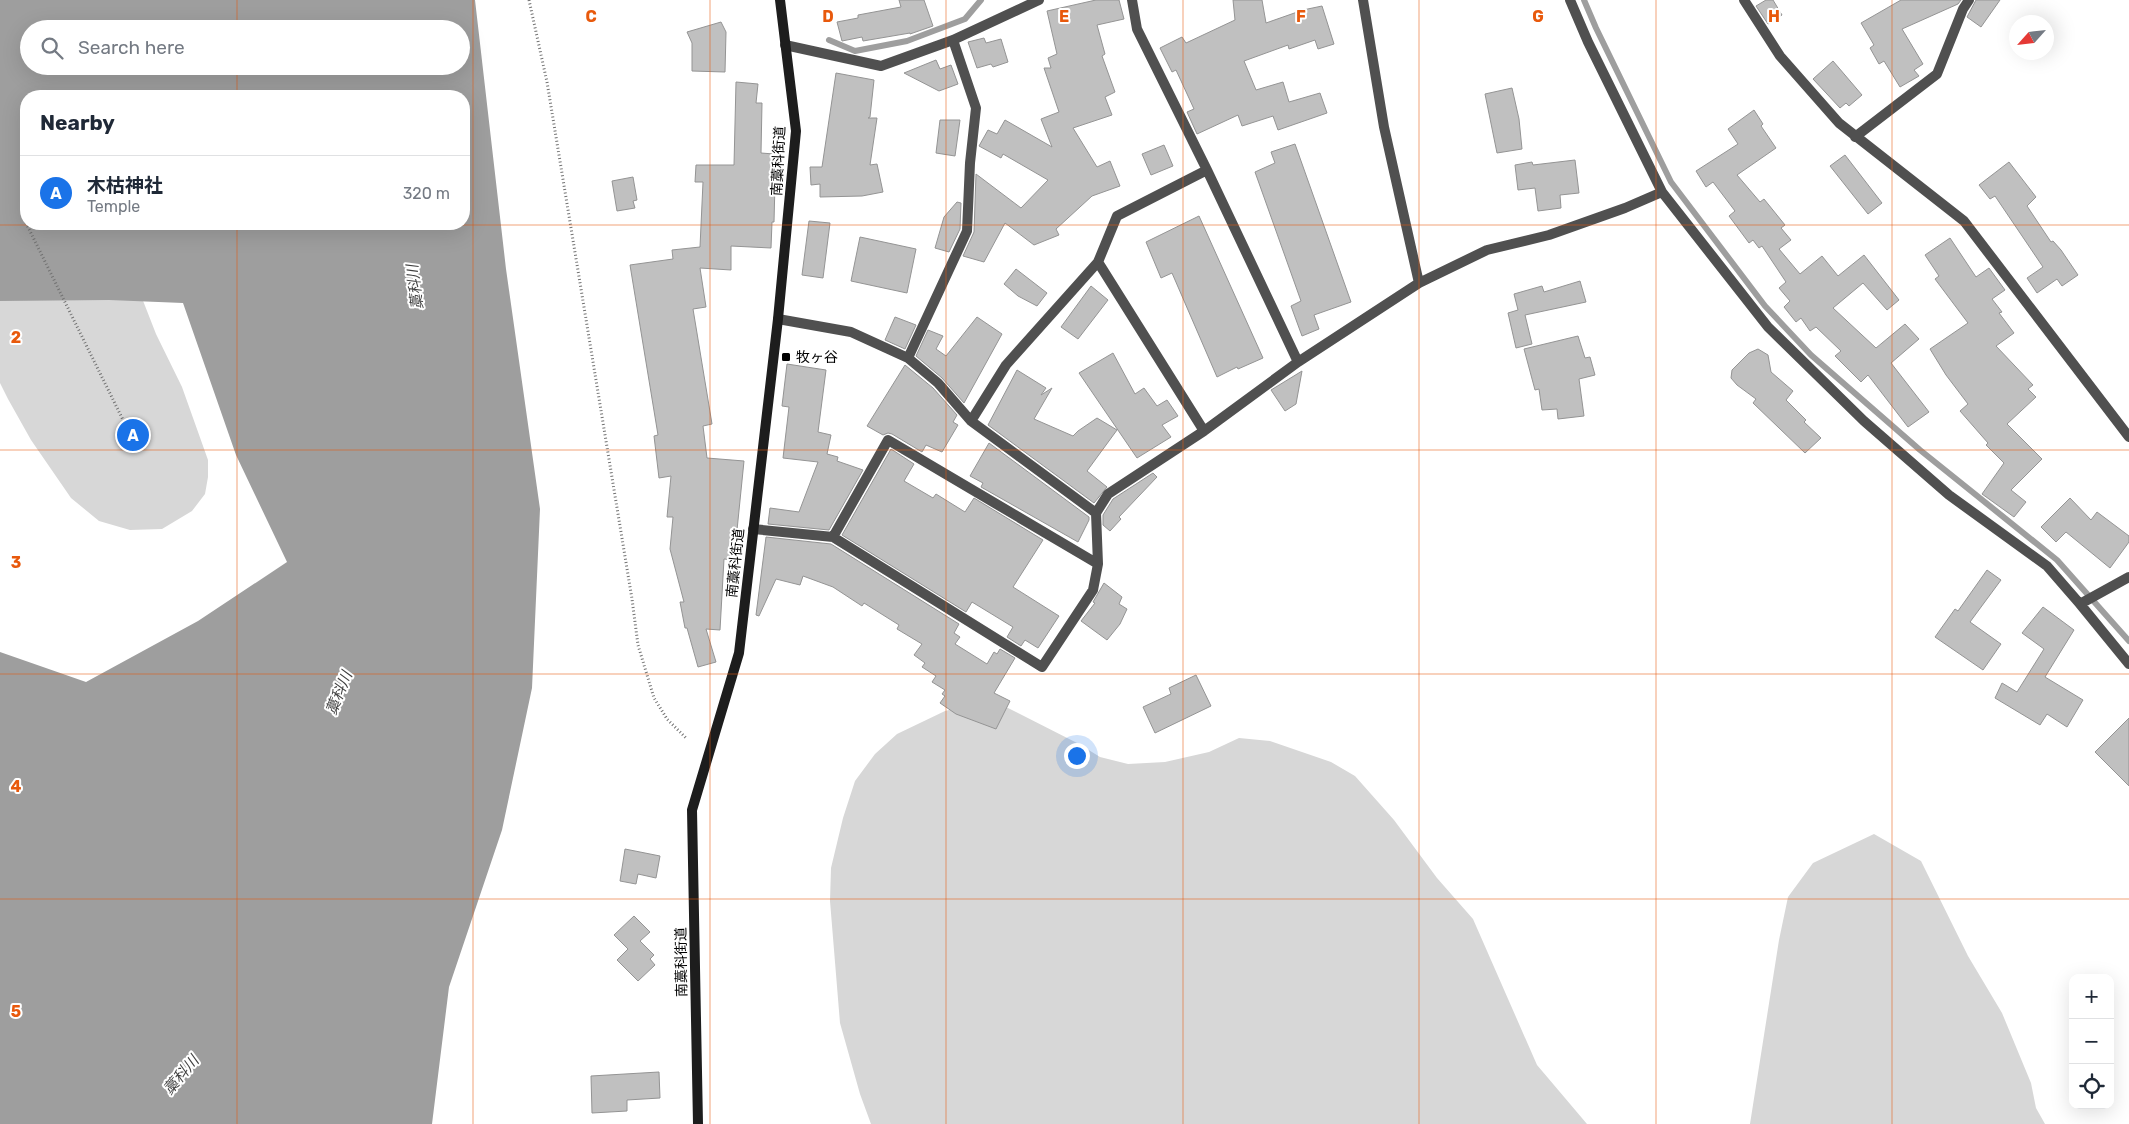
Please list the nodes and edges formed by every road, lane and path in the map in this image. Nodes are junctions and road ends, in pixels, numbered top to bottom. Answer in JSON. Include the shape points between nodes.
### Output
{"nodes":[{"id":1,"x":529,"y":0,"type":"edge"},
{"id":2,"x":780,"y":0,"type":"edge"},
{"id":3,"x":1039,"y":0,"type":"edge"},
{"id":4,"x":1132,"y":0,"type":"edge"},
{"id":5,"x":1363,"y":0,"type":"edge"},
{"id":6,"x":1570,"y":0,"type":"edge"},
{"id":7,"x":1744,"y":0,"type":"edge"},
{"id":8,"x":1969,"y":0,"type":"edge"},
{"id":9,"x":953,"y":40,"type":"junction"},
{"id":10,"x":784,"y":45,"type":"junction"},
{"id":11,"x":1855,"y":137,"type":"junction"},
{"id":12,"x":1207,"y":170,"type":"junction"},
{"id":13,"x":1662,"y":192,"type":"junction"},
{"id":14,"x":29,"y":230,"type":"edge"},
{"id":15,"x":1098,"y":262,"type":"junction"},
{"id":16,"x":1419,"y":283,"type":"junction"},
{"id":17,"x":778,"y":319,"type":"junction"},
{"id":18,"x":908,"y":358,"type":"junction"},
{"id":19,"x":1298,"y":362,"type":"junction"},
{"id":20,"x":971,"y":421,"type":"junction"},
{"id":21,"x":128,"y":430,"type":"dead end"},
{"id":22,"x":1204,"y":431,"type":"junction"},
{"id":23,"x":2129,"y":437,"type":"edge"},
{"id":24,"x":1096,"y":513,"type":"junction"},
{"id":25,"x":752,"y":528,"type":"junction"},
{"id":26,"x":833,"y":537,"type":"junction"},
{"id":27,"x":1098,"y":564,"type":"junction"},
{"id":28,"x":2129,"y":577,"type":"edge"},
{"id":29,"x":2080,"y":604,"type":"junction"},
{"id":30,"x":2129,"y":664,"type":"edge"},
{"id":31,"x":686,"y":738,"type":"dead end"},
{"id":32,"x":698,"y":1124,"type":"edge"}],
"edges":[{"from":1,"to":31,"type":"path","via":[[547,82],[638,645],[654,698],[667,719]]},
{"from":2,"to":10,"type":"main road","name":"南藁科街道"},
{"from":3,"to":9,"type":"street"},
{"from":4,"to":12,"type":"street","via":[[1137,30]]},
{"from":5,"to":16,"type":"street","via":[[1384,127]]},
{"from":6,"to":13,"type":"street"},
{"from":7,"to":11,"type":"street","via":[[1780,56]]},
{"from":8,"to":11,"type":"street","via":[[1936,74]]},
{"from":9,"to":10,"type":"street","via":[[881,66]]},
{"from":9,"to":18,"type":"street","via":[[976,108],[967,231]]},
{"from":10,"to":17,"type":"main road","name":"南藁科街道","via":[[796,131]]},
{"from":11,"to":23,"type":"street","via":[[1964,221]]},
{"from":12,"to":15,"type":"street","via":[[1117,216]]},
{"from":12,"to":19,"type":"street"},
{"from":13,"to":16,"type":"street","via":[[1549,234],[1487,250]]},
{"from":13,"to":29,"type":"street","via":[[1768,327],[1864,421],[1949,495],[2047,566]]},
{"from":14,"to":21,"type":"path"},
{"from":15,"to":20,"type":"street","via":[[1006,365]]},
{"from":15,"to":22,"type":"street"},
{"from":16,"to":19,"type":"street"},
{"from":17,"to":18,"type":"street","via":[[851,332]]},
{"from":17,"to":25,"type":"main road","name":"南藁科街道"},
{"from":18,"to":20,"type":"street","via":[[938,383]]},
{"from":19,"to":22,"type":"street"},
{"from":20,"to":24,"type":"street"},
{"from":22,"to":24,"type":"street","via":[[1108,494]]},
{"from":24,"to":27,"type":"street"},
{"from":25,"to":26,"type":"street"},
{"from":25,"to":32,"type":"main road","name":"南藁科街道","via":[[739,653],[692,810]]},
{"from":26,"to":27,"type":"street","via":[[888,440]]},
{"from":26,"to":27,"type":"street","via":[[1042,667],[1093,590]]},
{"from":28,"to":29,"type":"street"},
{"from":29,"to":30,"type":"street"}]}
